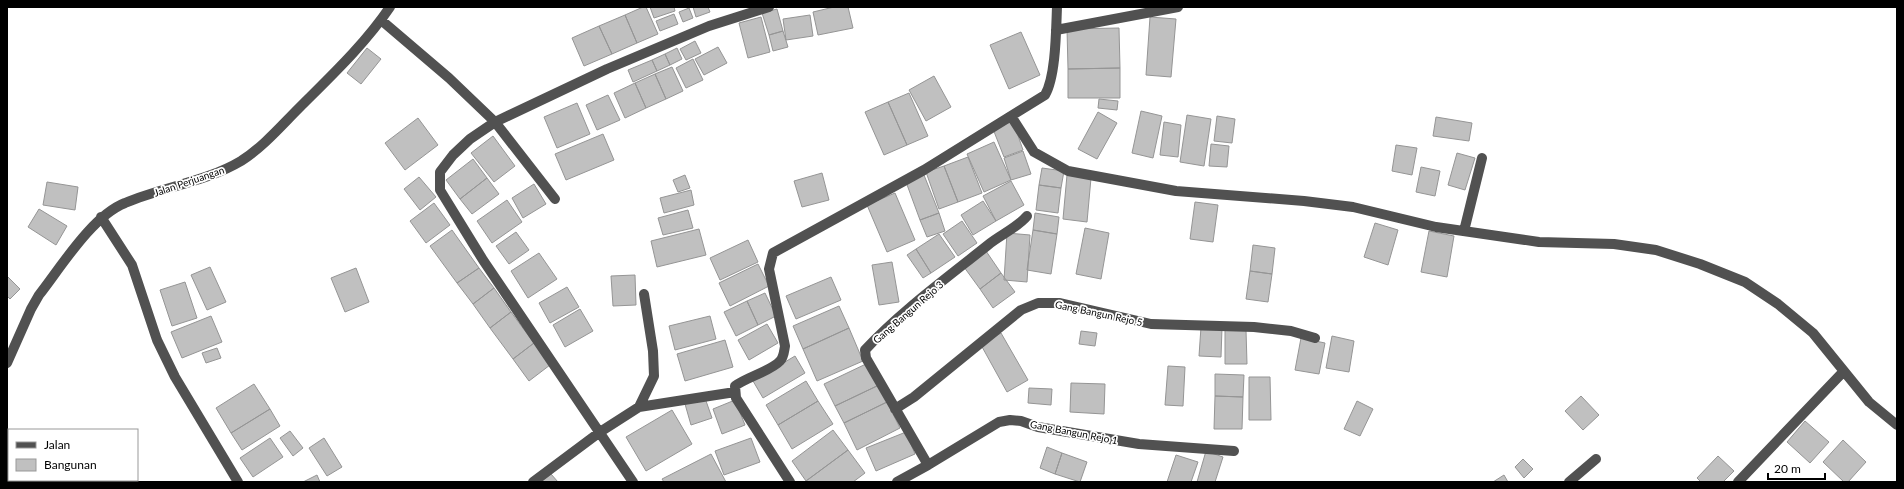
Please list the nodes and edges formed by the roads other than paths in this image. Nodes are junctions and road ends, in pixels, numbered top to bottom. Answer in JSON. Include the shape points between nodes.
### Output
{"nodes":[{"id":1,"x":390,"y":7,"type":"edge"},
{"id":2,"x":769,"y":7,"type":"edge"},
{"id":3,"x":1057,"y":7,"type":"edge"},
{"id":4,"x":1178,"y":7,"type":"edge"},
{"id":5,"x":381,"y":20,"type":"junction"},
{"id":6,"x":1056,"y":30,"type":"junction"},
{"id":7,"x":1011,"y":116,"type":"junction"},
{"id":8,"x":495,"y":122,"type":"junction"},
{"id":9,"x":1482,"y":158,"type":"dead end"},
{"id":10,"x":555,"y":199,"type":"dead end"},
{"id":11,"x":1027,"y":216,"type":"dead end"},
{"id":12,"x":101,"y":217,"type":"junction"},
{"id":13,"x":1464,"y":231,"type":"junction"},
{"id":14,"x":644,"y":294,"type":"dead end"},
{"id":15,"x":1315,"y":338,"type":"dead end"},
{"id":16,"x":11,"y":344,"type":"edge"},
{"id":17,"x":7,"y":363,"type":"edge"},
{"id":18,"x":1844,"y":371,"type":"junction"},
{"id":19,"x":735,"y":392,"type":"junction"},
{"id":20,"x":639,"y":407,"type":"junction"},
{"id":21,"x":895,"y":409,"type":"junction"},
{"id":22,"x":1897,"y":425,"type":"edge"},
{"id":23,"x":600,"y":432,"type":"junction"},
{"id":24,"x":1234,"y":451,"type":"dead end"},
{"id":25,"x":1596,"y":459,"type":"dead end"},
{"id":26,"x":928,"y":465,"type":"junction"},
{"id":27,"x":238,"y":482,"type":"edge"},
{"id":28,"x":533,"y":482,"type":"edge"},
{"id":29,"x":633,"y":482,"type":"edge"},
{"id":30,"x":790,"y":482,"type":"edge"},
{"id":31,"x":896,"y":482,"type":"edge"},
{"id":32,"x":1569,"y":482,"type":"edge"},
{"id":33,"x":1738,"y":482,"type":"edge"}],
"edges":[{"from":1,"to":5,"type":"street","name":"Jalan Perjuangan"},
{"from":2,"to":8,"type":"street","via":[[709,26],[607,69]]},
{"from":3,"to":6,"type":"street"},
{"from":4,"to":6,"type":"street"},
{"from":5,"to":8,"type":"street","via":[[449,78]]},
{"from":5,"to":12,"type":"street","name":"Jalan Perjuangan","via":[[335,72],[261,145],[242,160],[224,170],[124,203]]},
{"from":6,"to":7,"type":"street","via":[[1050,86],[1044,95]]},
{"from":7,"to":13,"type":"street","via":[[1034,152],[1068,171],[1176,191],[1353,207],[1436,227]]},
{"from":7,"to":19,"type":"street","via":[[924,170],[773,253],[769,269],[784,346],[783,355],[780,361],[735,386]]},
{"from":8,"to":10,"type":"street"},
{"from":8,"to":23,"type":"street","via":[[470,139],[453,155],[440,172],[440,190],[483,260]]},
{"from":9,"to":13,"type":"street"},
{"from":11,"to":21,"type":"street","name":"Gang Bangun Rejo 3","via":[[903,314],[865,350],[866,358]]},
{"from":12,"to":16,"type":"street","name":"Jalan Perjuangan","via":[[39,295]]},
{"from":12,"to":27,"type":"street","via":[[132,265],[157,340],[175,377]]},
{"from":13,"to":18,"type":"street","via":[[1539,242],[1614,244],[1656,250],[1700,264],[1745,282],[1778,304],[1813,333]]},
{"from":14,"to":20,"type":"street","via":[[653,351],[654,376]]},
{"from":15,"to":21,"type":"street","name":"Gang Bangun Rejo 5","via":[[1291,331],[1254,327],[1151,324],[1060,303],[1038,302],[1021,310],[914,397]]},
{"from":16,"to":17,"type":"street","name":"Jalan Perjuangan"},
{"from":18,"to":22,"type":"street","via":[[1869,402]]},
{"from":18,"to":33,"type":"street"},
{"from":19,"to":20,"type":"street"},
{"from":19,"to":30,"type":"street","via":[[736,398]]},
{"from":20,"to":23,"type":"street"},
{"from":21,"to":26,"type":"street","name":"Gang Bangun Rejo 3"},
{"from":23,"to":28,"type":"street"},
{"from":23,"to":29,"type":"street"},
{"from":24,"to":26,"type":"street","name":"Gang Bangun Rejo 1","via":[[1139,444],[1010,420],[999,422]]},
{"from":25,"to":32,"type":"street"},
{"from":26,"to":31,"type":"street"}]}
